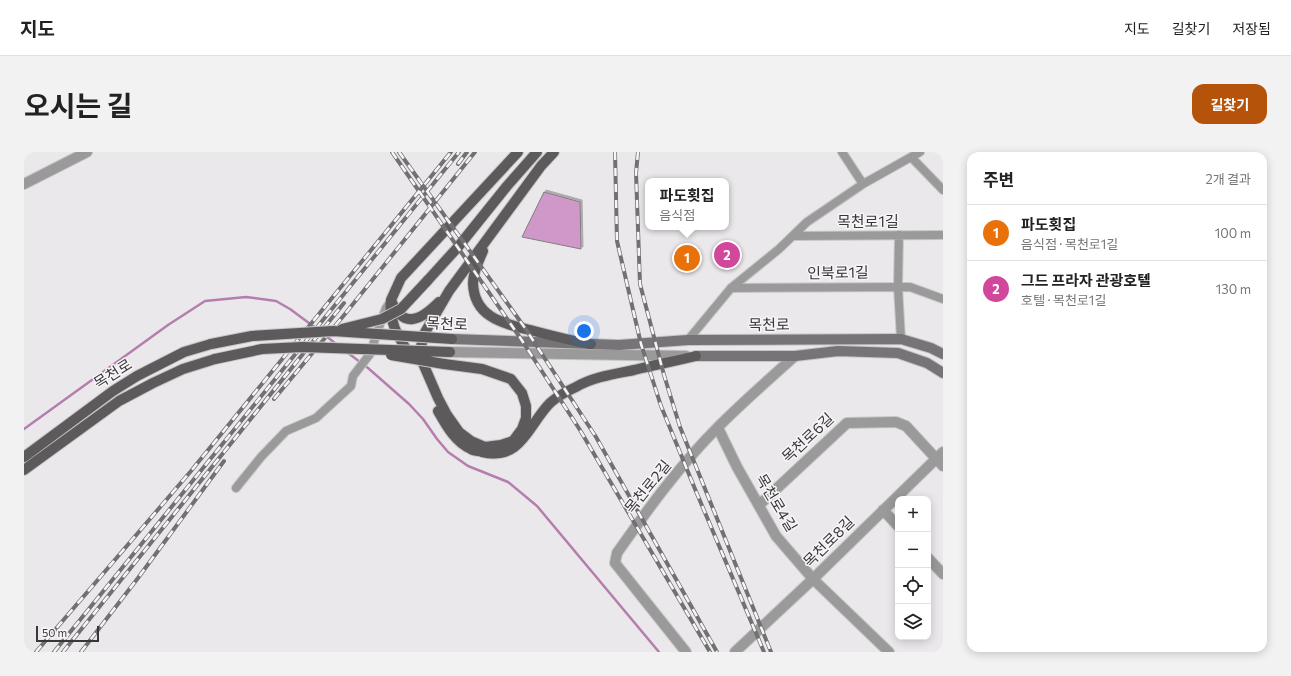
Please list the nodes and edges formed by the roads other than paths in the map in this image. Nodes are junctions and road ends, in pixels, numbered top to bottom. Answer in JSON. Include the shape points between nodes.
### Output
{"nodes":[{"id":1,"x":87,"y":152,"type":"edge"},
{"id":2,"x":518,"y":152,"type":"edge"},
{"id":3,"x":537,"y":152,"type":"edge"},
{"id":4,"x":554,"y":152,"type":"edge"},
{"id":5,"x":842,"y":152,"type":"edge"},
{"id":6,"x":920,"y":152,"type":"edge"},
{"id":7,"x":912,"y":158,"type":"junction"},
{"id":8,"x":24,"y":184,"type":"edge"},
{"id":9,"x":863,"y":184,"type":"junction"},
{"id":10,"x":943,"y":190,"type":"edge"},
{"id":11,"x":899,"y":235,"type":"junction"},
{"id":12,"x":943,"y":235,"type":"edge"},
{"id":13,"x":793,"y":236,"type":"junction"},
{"id":14,"x":487,"y":240,"type":"junction"},
{"id":15,"x":898,"y":287,"type":"junction"},
{"id":16,"x":731,"y":288,"type":"junction"},
{"id":17,"x":449,"y":292,"type":"junction"},
{"id":18,"x":943,"y":299,"type":"edge"},
{"id":19,"x":391,"y":300,"type":"junction"},
{"id":20,"x":333,"y":331,"type":"junction"},
{"id":21,"x":901,"y":339,"type":"junction"},
{"id":22,"x":688,"y":340,"type":"junction"},
{"id":23,"x":591,"y":344,"type":"junction"},
{"id":24,"x":354,"y":349,"type":"junction"},
{"id":25,"x":450,"y":352,"type":"joint"},
{"id":26,"x":943,"y":354,"type":"edge"},
{"id":27,"x":696,"y":356,"type":"junction"},
{"id":28,"x":795,"y":356,"type":"junction"},
{"id":29,"x":943,"y":373,"type":"edge"},
{"id":30,"x":718,"y":428,"type":"junction"},
{"id":31,"x":24,"y":457,"type":"edge"},
{"id":32,"x":941,"y":459,"type":"edge"},
{"id":33,"x":24,"y":470,"type":"edge"},
{"id":34,"x":236,"y":488,"type":"dead end"},
{"id":35,"x":759,"y":505,"type":"junction"},
{"id":36,"x":883,"y":510,"type":"junction"},
{"id":37,"x":895,"y":523,"type":"edge"},
{"id":38,"x":931,"y":561,"type":"edge"},
{"id":39,"x":943,"y":574,"type":"edge"},
{"id":40,"x":813,"y":579,"type":"junction"},
{"id":41,"x":686,"y":652,"type":"edge"},
{"id":42,"x":735,"y":652,"type":"edge"},
{"id":43,"x":889,"y":652,"type":"edge"}],
"edges":[{"from":1,"to":8,"type":"street"},
{"from":2,"to":19,"type":"main road","via":[[401,278]]},
{"from":3,"to":20,"type":"main road","bridge":true,"via":[[458,247],[401,309],[382,319]]},
{"from":4,"to":14,"type":"main road"},
{"from":5,"to":9,"type":"street"},
{"from":6,"to":7,"type":"street","name":"목천로1길"},
{"from":7,"to":9,"type":"street","name":"목천로1길"},
{"from":7,"to":10,"type":"street"},
{"from":9,"to":13,"type":"street","name":"목천로1길","via":[[807,222]]},
{"from":11,"to":12,"type":"street","name":"목천로1길"},
{"from":11,"to":13,"type":"street","name":"목천로1길"},
{"from":11,"to":15,"type":"street"},
{"from":13,"to":16,"type":"street","name":"목천로1길"},
{"from":14,"to":17,"type":"main road"},
{"from":14,"to":23,"type":"main road","via":[[473,282],[475,297],[480,307],[503,324]]},
{"from":15,"to":16,"type":"street","name":"인북로1길"},
{"from":15,"to":18,"type":"street","name":"인북로1길","via":[[910,286]]},
{"from":15,"to":21,"type":"street"},
{"from":16,"to":22,"type":"street","name":"목천로1길"},
{"from":17,"to":19,"type":"main road","via":[[426,315],[410,320],[395,310]]},
{"from":17,"to":24,"type":"main road","bridge":true,"via":[[424,334],[420,351],[422,361],[427,375],[447,415],[471,441],[485,447],[513,441],[522,429],[526,418],[526,406],[522,393],[511,379],[482,369],[444,364]]},
{"from":19,"to":27,"type":"main road","via":[[390,312],[396,330],[447,428],[471,450],[494,455],[506,452],[518,444],[528,435],[550,403],[578,386],[605,376]]},
{"from":19,"to":34,"type":"street","via":[[370,354],[353,376],[350,386],[316,418],[286,431]]},
{"from":20,"to":23,"type":"main road","name":"목천로","bridge":true,"via":[[452,339]]},
{"from":20,"to":31,"type":"main road","name":"목천로","bridge":true,"via":[[252,336],[184,352],[113,391]]},
{"from":21,"to":22,"type":"main road","name":"목천로"},
{"from":21,"to":26,"type":"main road","name":"목천로"},
{"from":22,"to":23,"type":"main road","name":"목천로","via":[[619,345]]},
{"from":24,"to":25,"type":"main road","bridge":true},
{"from":24,"to":33,"type":"main road","name":"목천로","bridge":true,"via":[[262,349],[215,359],[184,370],[119,401]]},
{"from":25,"to":27,"type":"street","name":"목천로"},
{"from":27,"to":28,"type":"main road","name":"목천로"},
{"from":28,"to":29,"type":"main road","name":"목천로","via":[[838,351],[898,353],[927,363]]},
{"from":28,"to":30,"type":"street","name":"목천로2길"},
{"from":30,"to":35,"type":"street","name":"목천로4길"},
{"from":30,"to":41,"type":"street","name":"목천로2길","via":[[660,493],[616,553],[615,563]]},
{"from":32,"to":35,"type":"street","name":"목천로6길","via":[[906,426],[896,422],[847,422]]},
{"from":32,"to":36,"type":"street","name":"목천로8길"},
{"from":35,"to":40,"type":"street","name":"목천로4길","via":[[776,536]]},
{"from":36,"to":37,"type":"street"},
{"from":36,"to":40,"type":"street","name":"목천로8길"},
{"from":38,"to":39,"type":"street"},
{"from":40,"to":42,"type":"street","name":"목천로8길"},
{"from":40,"to":43,"type":"street","name":"목천로4길"}]}
